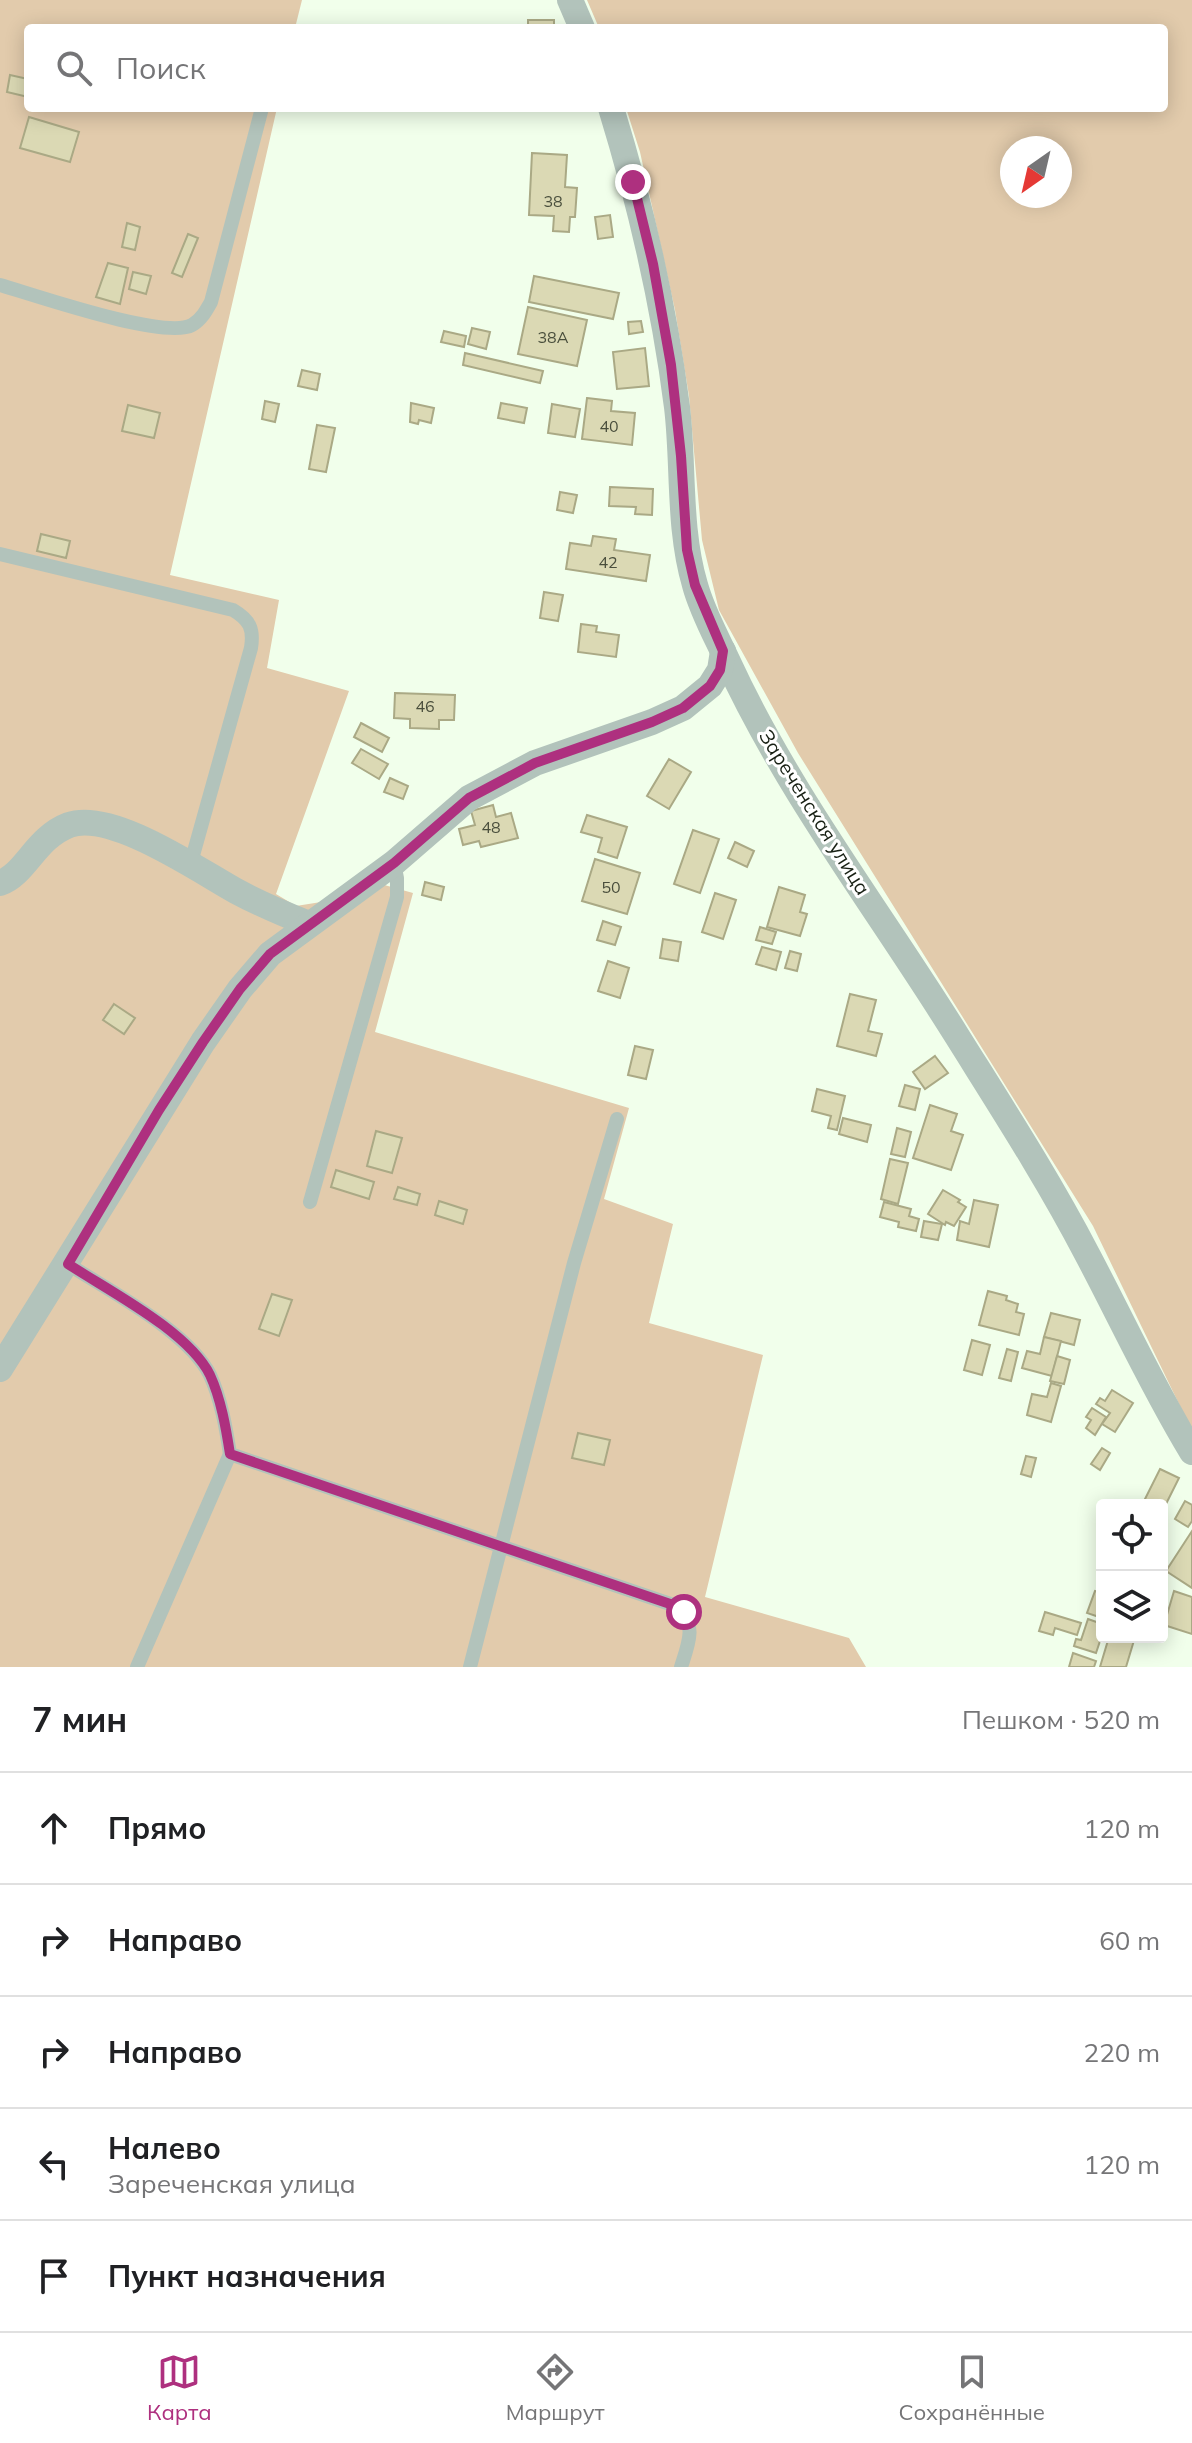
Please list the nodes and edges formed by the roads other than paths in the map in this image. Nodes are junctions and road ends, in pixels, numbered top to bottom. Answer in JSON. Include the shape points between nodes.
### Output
{"nodes":[{"id":1,"x":570,"y":0,"type":"edge"},
{"id":2,"x":580,"y":24,"type":"edge"},
{"id":3,"x":261,"y":112,"type":"edge"},
{"id":4,"x":612,"y":112,"type":"edge"},
{"id":5,"x":0,"y":285,"type":"edge"},
{"id":6,"x":0,"y":554,"type":"edge"},
{"id":7,"x":723,"y":651,"type":"junction"},
{"id":8,"x":394,"y":863,"type":"junction"},
{"id":9,"x":190,"y":866,"type":"junction"},
{"id":10,"x":0,"y":883,"type":"edge"},
{"id":11,"x":309,"y":924,"type":"junction"},
{"id":12,"x":617,"y":1119,"type":"dead end"},
{"id":13,"x":310,"y":1202,"type":"dead end"},
{"id":14,"x":68,"y":1264,"type":"junction"},
{"id":15,"x":0,"y":1369,"type":"edge"},
{"id":16,"x":1192,"y":1452,"type":"edge"},
{"id":17,"x":230,"y":1454,"type":"junction"},
{"id":18,"x":501,"y":1548,"type":"junction"},
{"id":19,"x":137,"y":1667,"type":"edge"},
{"id":20,"x":470,"y":1667,"type":"edge"},
{"id":21,"x":681,"y":1667,"type":"edge"}],
"edges":[{"from":1,"to":2,"type":"street"},
{"from":3,"to":5,"type":"lane","via":[[211,302],[190,326],[138,324]]},
{"from":4,"to":7,"type":"street","name":"Зареченская улица","via":[[653,264],[671,365],[687,550],[695,585]]},
{"from":6,"to":9,"type":"lane","via":[[245,617],[253,631],[251,648]]},
{"from":7,"to":8,"type":"street","via":[[710,686],[683,708],[503,779],[469,798]]},
{"from":7,"to":16,"type":"street","name":"Зареченская улица","via":[[805,801],[1043,1174]]},
{"from":8,"to":11,"type":"street"},
{"from":8,"to":13,"type":"lane","via":[[397,897]]},
{"from":9,"to":10,"type":"street","via":[[125,832],[78,823],[53,833]]},
{"from":9,"to":11,"type":"street"},
{"from":11,"to":14,"type":"street","via":[[270,954],[240,989],[159,1110]]},
{"from":12,"to":18,"type":"lane"},
{"from":14,"to":15,"type":"street"},
{"from":14,"to":17,"type":"lane","via":[[174,1333],[195,1353],[217,1397]]},
{"from":17,"to":18,"type":"lane"},
{"from":17,"to":19,"type":"lane"},
{"from":18,"to":20,"type":"lane"},
{"from":18,"to":21,"type":"lane","via":[[679,1607],[691,1634]]}]}
